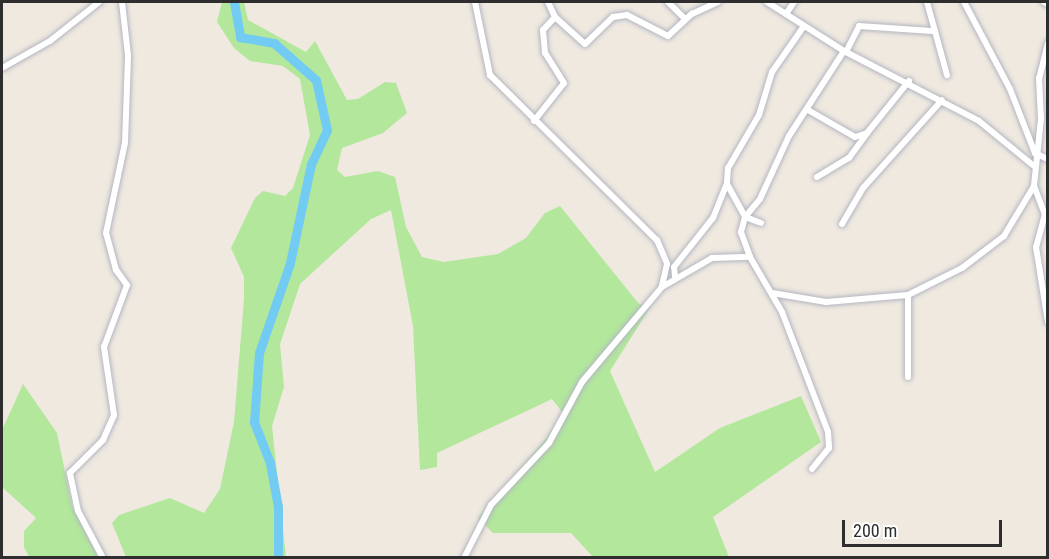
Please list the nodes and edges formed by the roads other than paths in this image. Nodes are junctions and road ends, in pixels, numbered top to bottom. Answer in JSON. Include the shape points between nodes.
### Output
{"nodes":[{"id":1,"x":99,"y":2,"type":"edge"},
{"id":2,"x":122,"y":2,"type":"edge"},
{"id":3,"x":475,"y":2,"type":"edge"},
{"id":4,"x":548,"y":2,"type":"edge"},
{"id":5,"x":668,"y":2,"type":"edge"},
{"id":6,"x":718,"y":2,"type":"edge"},
{"id":7,"x":767,"y":2,"type":"edge"},
{"id":8,"x":794,"y":2,"type":"edge"},
{"id":9,"x":927,"y":2,"type":"edge"},
{"id":10,"x":975,"y":2,"type":"edge"},
{"id":11,"x":965,"y":3,"type":"edge"},
{"id":12,"x":786,"y":15,"type":"junction"},
{"id":13,"x":555,"y":17,"type":"junction"},
{"id":14,"x":686,"y":19,"type":"junction"},
{"id":15,"x":804,"y":26,"type":"junction"},
{"id":16,"x":932,"y":31,"type":"junction"},
{"id":17,"x":1047,"y":43,"type":"edge"},
{"id":18,"x":845,"y":52,"type":"junction"},
{"id":19,"x":2,"y":68,"type":"edge"},
{"id":20,"x":947,"y":75,"type":"dead end"},
{"id":21,"x":909,"y":81,"type":"junction"},
{"id":22,"x":942,"y":100,"type":"junction"},
{"id":23,"x":808,"y":110,"type":"junction"},
{"id":24,"x":1044,"y":118,"type":"edge"},
{"id":25,"x":534,"y":121,"type":"junction"},
{"id":26,"x":867,"y":133,"type":"junction"},
{"id":27,"x":1035,"y":153,"type":"junction"},
{"id":28,"x":1047,"y":159,"type":"edge"},
{"id":29,"x":1034,"y":166,"type":"junction"},
{"id":30,"x":817,"y":177,"type":"dead end"},
{"id":31,"x":727,"y":184,"type":"junction"},
{"id":32,"x":1034,"y":186,"type":"junction"},
{"id":33,"x":745,"y":217,"type":"junction"},
{"id":34,"x":761,"y":223,"type":"dead end"},
{"id":35,"x":842,"y":224,"type":"dead end"},
{"id":36,"x":750,"y":257,"type":"junction"},
{"id":37,"x":675,"y":276,"type":"junction"},
{"id":38,"x":662,"y":287,"type":"junction"},
{"id":39,"x":772,"y":293,"type":"junction"},
{"id":40,"x":908,"y":296,"type":"junction"},
{"id":41,"x":1047,"y":322,"type":"edge"},
{"id":42,"x":908,"y":377,"type":"dead end"},
{"id":43,"x":812,"y":469,"type":"dead end"},
{"id":44,"x":104,"y":558,"type":"edge"},
{"id":45,"x":464,"y":558,"type":"edge"}],
"edges":[{"from":1,"to":19,"type":"street","via":[[50,41]]},
{"from":2,"to":44,"type":"street","via":[[128,55],[125,143],[106,233],[116,270],[127,285],[104,346],[114,415],[104,440],[70,473],[78,511]]},
{"from":3,"to":25,"type":"street","via":[[490,75]]},
{"from":4,"to":13,"type":"street"},
{"from":5,"to":14,"type":"street"},
{"from":6,"to":14,"type":"street"},
{"from":7,"to":12,"type":"street"},
{"from":8,"to":12,"type":"street"},
{"from":9,"to":16,"type":"street"},
{"from":10,"to":11,"type":"street"},
{"from":11,"to":27,"type":"street","via":[[1010,89]]},
{"from":12,"to":15,"type":"street"},
{"from":13,"to":14,"type":"street","via":[[585,44],[613,17],[635,17],[668,36]]},
{"from":13,"to":25,"type":"street","via":[[543,30],[543,41],[564,83]]},
{"from":15,"to":18,"type":"street"},
{"from":15,"to":31,"type":"street","via":[[772,72],[759,115],[728,168]]},
{"from":16,"to":18,"type":"street","via":[[859,26]]},
{"from":16,"to":20,"type":"street"},
{"from":17,"to":24,"type":"street","via":[[1039,78]]},
{"from":18,"to":21,"type":"street"},
{"from":18,"to":23,"type":"street"},
{"from":21,"to":22,"type":"street"},
{"from":21,"to":26,"type":"street"},
{"from":22,"to":29,"type":"street","via":[[985,125]]},
{"from":22,"to":35,"type":"street","via":[[863,188]]},
{"from":23,"to":26,"type":"street","via":[[846,135]]},
{"from":23,"to":33,"type":"street","via":[[760,199]]},
{"from":24,"to":27,"type":"street"},
{"from":25,"to":38,"type":"street","via":[[657,240],[667,264]]},
{"from":26,"to":30,"type":"street","via":[[849,158]]},
{"from":27,"to":28,"type":"street"},
{"from":27,"to":29,"type":"street"},
{"from":29,"to":32,"type":"street"},
{"from":31,"to":33,"type":"street"},
{"from":31,"to":37,"type":"street","via":[[713,218],[674,267]]},
{"from":32,"to":40,"type":"street","via":[[1004,236],[962,268]]},
{"from":32,"to":41,"type":"street","via":[[1045,214],[1036,247]]},
{"from":33,"to":34,"type":"street"},
{"from":33,"to":36,"type":"street","via":[[741,232]]},
{"from":36,"to":37,"type":"street","via":[[712,258]]},
{"from":36,"to":39,"type":"street"},
{"from":37,"to":38,"type":"street"},
{"from":38,"to":45,"type":"street","via":[[582,382],[549,443],[491,505]]},
{"from":39,"to":40,"type":"street","via":[[826,302]]},
{"from":39,"to":43,"type":"street","via":[[831,442]]},
{"from":40,"to":42,"type":"street"}]}
